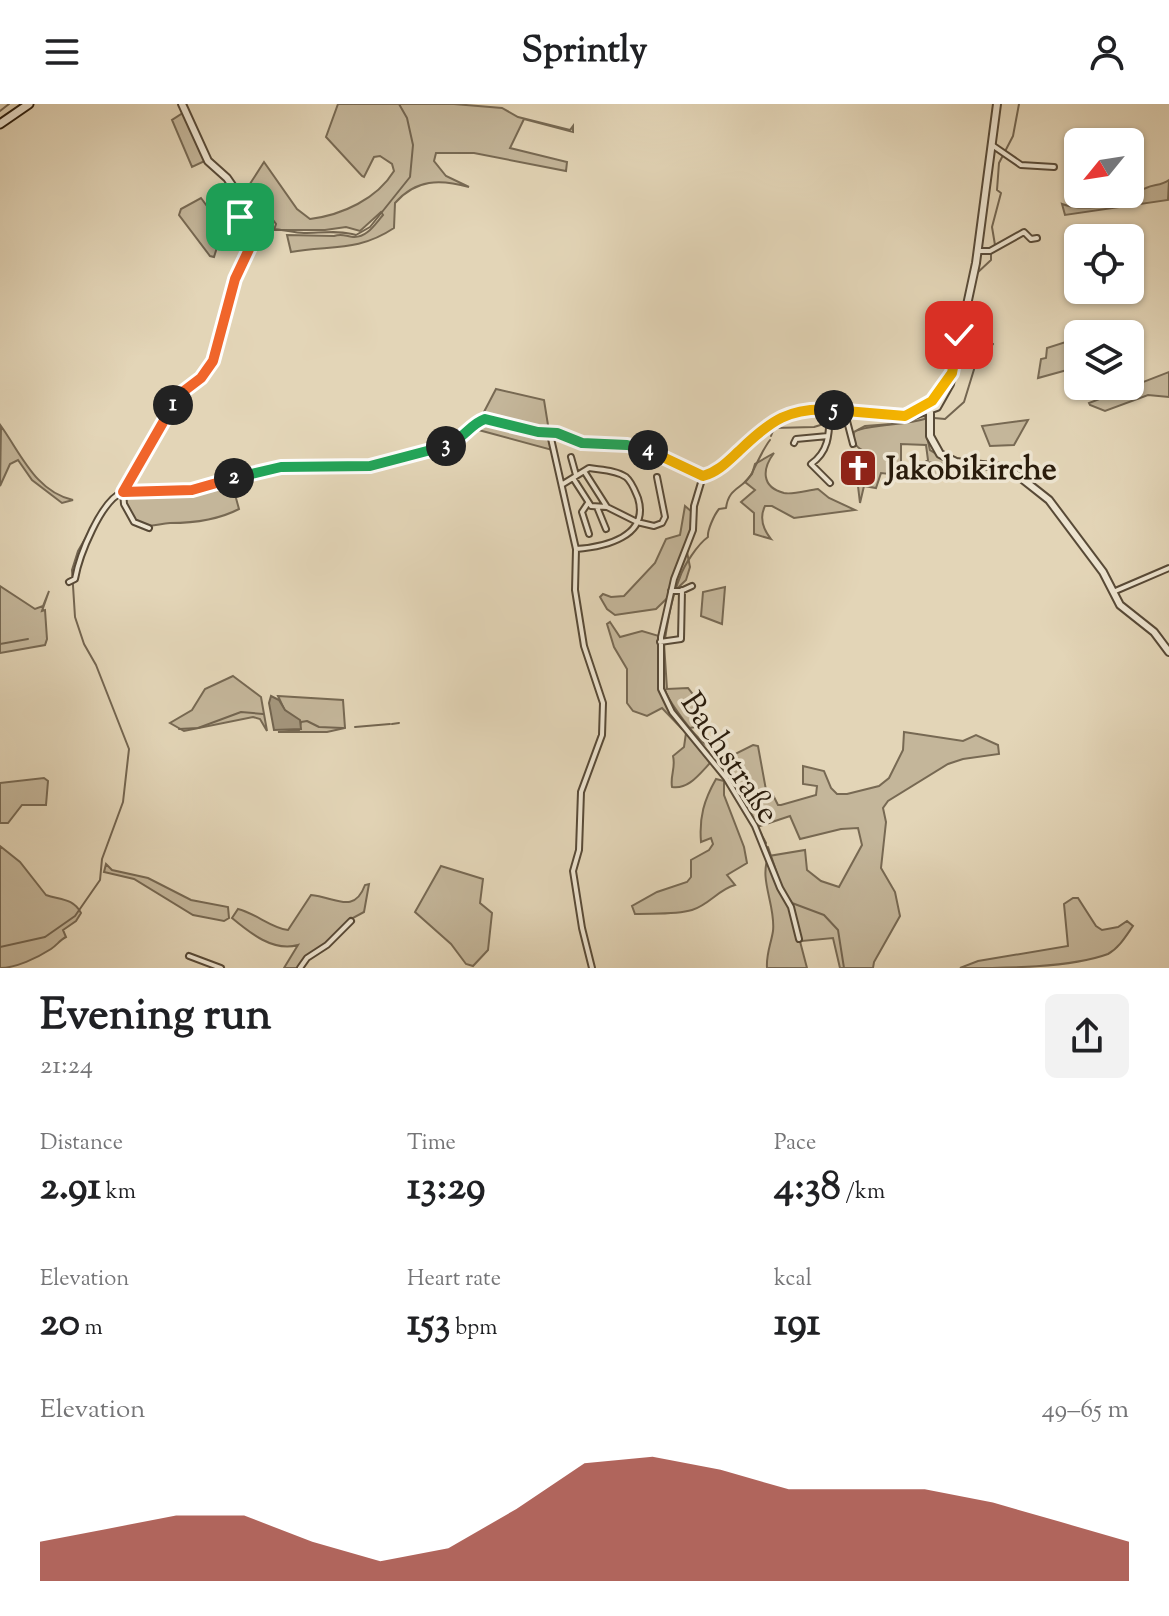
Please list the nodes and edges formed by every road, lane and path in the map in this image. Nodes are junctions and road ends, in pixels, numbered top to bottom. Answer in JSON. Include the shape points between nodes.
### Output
{"nodes":[{"id":1,"x":29,"y":104,"type":"edge"},
{"id":2,"x":182,"y":104,"type":"edge"},
{"id":3,"x":997,"y":104,"type":"edge"},
{"id":4,"x":0,"y":124,"type":"edge"},
{"id":5,"x":992,"y":145,"type":"junction"},
{"id":6,"x":1054,"y":167,"type":"dead end"},
{"id":7,"x":1037,"y":238,"type":"dead end"},
{"id":8,"x":977,"y":251,"type":"junction"},
{"id":9,"x":952,"y":373,"type":"junction"},
{"id":10,"x":830,"y":413,"type":"junction"},
{"id":11,"x":905,"y":416,"type":"junction"},
{"id":12,"x":930,"y":417,"type":"junction"},
{"id":13,"x":550,"y":434,"type":"junction"},
{"id":14,"x":828,"y":436,"type":"junction"},
{"id":15,"x":794,"y":443,"type":"dead end"},
{"id":16,"x":853,"y":444,"type":"dead end"},
{"id":17,"x":571,"y":457,"type":"dead end"},
{"id":18,"x":584,"y":471,"type":"junction"},
{"id":19,"x":703,"y":476,"type":"junction"},
{"id":20,"x":575,"y":477,"type":"junction"},
{"id":21,"x":657,"y":477,"type":"dead end"},
{"id":22,"x":830,"y":483,"type":"dead end"},
{"id":23,"x":563,"y":484,"type":"junction"},
{"id":24,"x":123,"y":492,"type":"junction"},
{"id":25,"x":588,"y":503,"type":"junction"},
{"id":26,"x":597,"y":507,"type":"junction"},
{"id":27,"x":607,"y":507,"type":"junction"},
{"id":28,"x":637,"y":522,"type":"junction"},
{"id":29,"x":149,"y":528,"type":"dead end"},
{"id":30,"x":606,"y":529,"type":"dead end"},
{"id":31,"x":589,"y":534,"type":"dead end"},
{"id":32,"x":576,"y":549,"type":"junction"},
{"id":33,"x":1169,"y":568,"type":"edge"},
{"id":34,"x":71,"y":581,"type":"dead end"},
{"id":35,"x":692,"y":586,"type":"dead end"},
{"id":36,"x":676,"y":591,"type":"junction"},
{"id":37,"x":1113,"y":592,"type":"junction"},
{"id":38,"x":663,"y":642,"type":"junction"},
{"id":39,"x":1169,"y":652,"type":"edge"},
{"id":40,"x":351,"y":921,"type":"dead end"},
{"id":41,"x":799,"y":939,"type":"dead end"},
{"id":42,"x":189,"y":956,"type":"dead end"},
{"id":43,"x":221,"y":968,"type":"edge"},
{"id":44,"x":300,"y":968,"type":"edge"},
{"id":45,"x":592,"y":968,"type":"edge"}],
"edges":[{"from":1,"to":4,"type":"main road"},
{"from":2,"to":24,"type":"street","via":[[209,163],[238,194],[240,217],[252,243],[235,279],[212,364],[177,398]]},
{"from":3,"to":5,"type":"street"},
{"from":5,"to":6,"type":"street","via":[[1021,165]]},
{"from":5,"to":8,"type":"street"},
{"from":7,"to":8,"type":"street","via":[[1024,232],[991,250]]},
{"from":8,"to":9,"type":"street"},
{"from":9,"to":11,"type":"street","via":[[932,401]]},
{"from":9,"to":12,"type":"street"},
{"from":10,"to":11,"type":"street"},
{"from":10,"to":14,"type":"street"},
{"from":10,"to":16,"type":"street","via":[[848,423]]},
{"from":10,"to":19,"type":"street","via":[[809,408],[785,416],[721,468]]},
{"from":11,"to":12,"type":"street"},
{"from":12,"to":37,"type":"street","via":[[930,436],[944,457],[1000,467],[1049,500]]},
{"from":13,"to":19,"type":"street","via":[[582,443],[647,449]]},
{"from":13,"to":23,"type":"street"},
{"from":13,"to":24,"type":"street","via":[[485,419],[456,442],[389,463],[281,467],[192,490]]},
{"from":14,"to":15,"type":"street"},
{"from":14,"to":22,"type":"street","via":[[824,454],[811,464]]},
{"from":17,"to":20,"type":"street"},
{"from":18,"to":20,"type":"street"},
{"from":18,"to":27,"type":"street"},
{"from":18,"to":28,"type":"street","via":[[626,477],[639,505]]},
{"from":19,"to":36,"type":"street","name":"Bachstraße"},
{"from":20,"to":23,"type":"street"},
{"from":20,"to":25,"type":"street"},
{"from":21,"to":28,"type":"street","via":[[665,518],[654,526]]},
{"from":23,"to":32,"type":"street"},
{"from":24,"to":29,"type":"street","via":[[134,522]]},
{"from":24,"to":34,"type":"street","via":[[109,501]]},
{"from":25,"to":26,"type":"street"},
{"from":25,"to":31,"type":"street","via":[[582,512]]},
{"from":26,"to":27,"type":"street"},
{"from":26,"to":30,"type":"street"},
{"from":27,"to":28,"type":"street"},
{"from":28,"to":32,"type":"street","via":[[613,543]]},
{"from":32,"to":45,"type":"street","via":[[575,595],[603,714],[600,740],[581,792],[573,871]]},
{"from":33,"to":37,"type":"street"},
{"from":35,"to":36,"type":"street"},
{"from":36,"to":38,"type":"street","name":"Bachstraße"},
{"from":36,"to":38,"type":"street","name":"Bachstraße","via":[[681,639]]},
{"from":37,"to":39,"type":"street"},
{"from":38,"to":41,"type":"street","name":"Bachstraße","via":[[663,699],[726,778],[755,826],[791,907]]},
{"from":40,"to":44,"type":"street"},
{"from":42,"to":43,"type":"street"}]}
